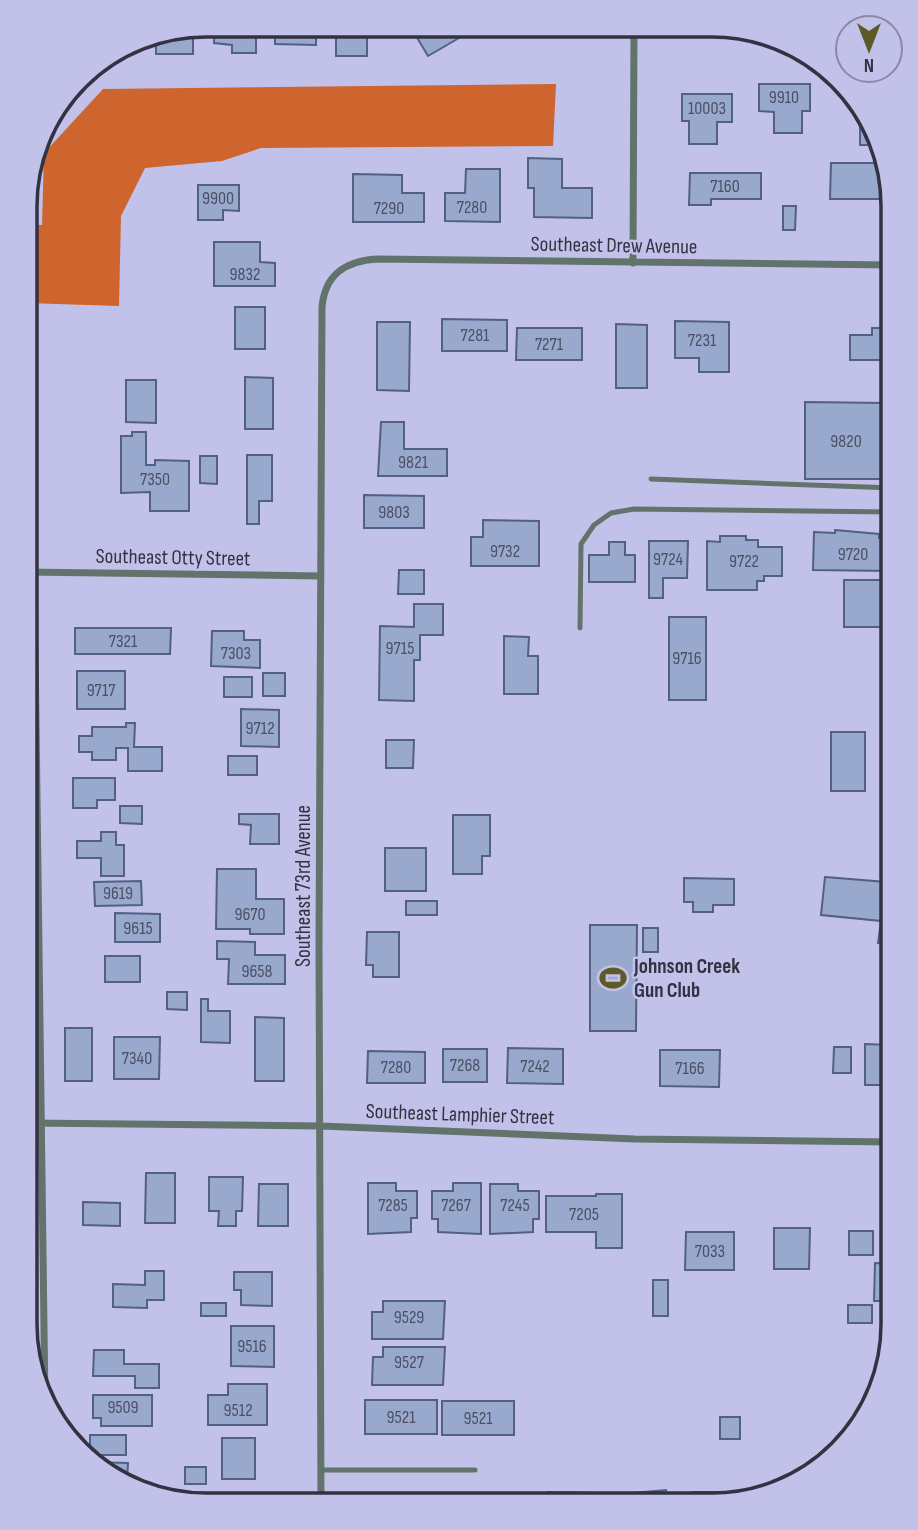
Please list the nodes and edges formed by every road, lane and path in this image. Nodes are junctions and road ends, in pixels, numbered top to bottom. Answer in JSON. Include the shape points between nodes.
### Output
{"nodes":[{"id":1,"x":634,"y":37,"type":"edge"},
{"id":2,"x":633,"y":263,"type":"junction"},
{"id":3,"x":881,"y":265,"type":"edge"},
{"id":4,"x":337,"y":271,"type":"joint"},
{"id":5,"x":651,"y":479,"type":"dead end"},
{"id":6,"x":881,"y":488,"type":"edge"},
{"id":7,"x":881,"y":512,"type":"edge"},
{"id":8,"x":37,"y":572,"type":"edge"},
{"id":9,"x":321,"y":576,"type":"junction"},
{"id":10,"x":580,"y":628,"type":"dead end"},
{"id":11,"x":37,"y":958,"type":"edge"},
{"id":12,"x":40,"y":1123,"type":"junction"},
{"id":13,"x":321,"y":1126,"type":"junction"},
{"id":14,"x":881,"y":1142,"type":"edge"},
{"id":15,"x":44,"y":1372,"type":"edge"},
{"id":16,"x":321,"y":1470,"type":"junction"},
{"id":17,"x":475,"y":1470,"type":"dead end"},
{"id":18,"x":321,"y":1493,"type":"edge"}],
"edges":[{"from":1,"to":2,"type":"street"},
{"from":2,"to":3,"type":"street","name":"Southeast Drew Avenue"},
{"from":2,"to":4,"type":"street","name":"Southeast Drew Avenue","via":[[377,259]]},
{"from":4,"to":9,"type":"street","name":"Southeast 73rd Avenue","via":[[326,288],[322,307]]},
{"from":5,"to":6,"type":"lane"},
{"from":7,"to":10,"type":"lane","via":[[634,509],[611,513],[594,525],[581,544]]},
{"from":8,"to":9,"type":"street","name":"Southeast Otty Street"},
{"from":9,"to":13,"type":"street","name":"Southeast 73rd Avenue"},
{"from":11,"to":12,"type":"street"},
{"from":12,"to":13,"type":"street","name":"Southeast Lamphier Street"},
{"from":12,"to":15,"type":"street"},
{"from":13,"to":14,"type":"street","name":"Southeast Lamphier Street","via":[[635,1139]]},
{"from":13,"to":16,"type":"street","name":"Southeast 73rd Avenue"},
{"from":16,"to":17,"type":"lane"},
{"from":16,"to":18,"type":"street","name":"Southeast 73rd Avenue"}]}
